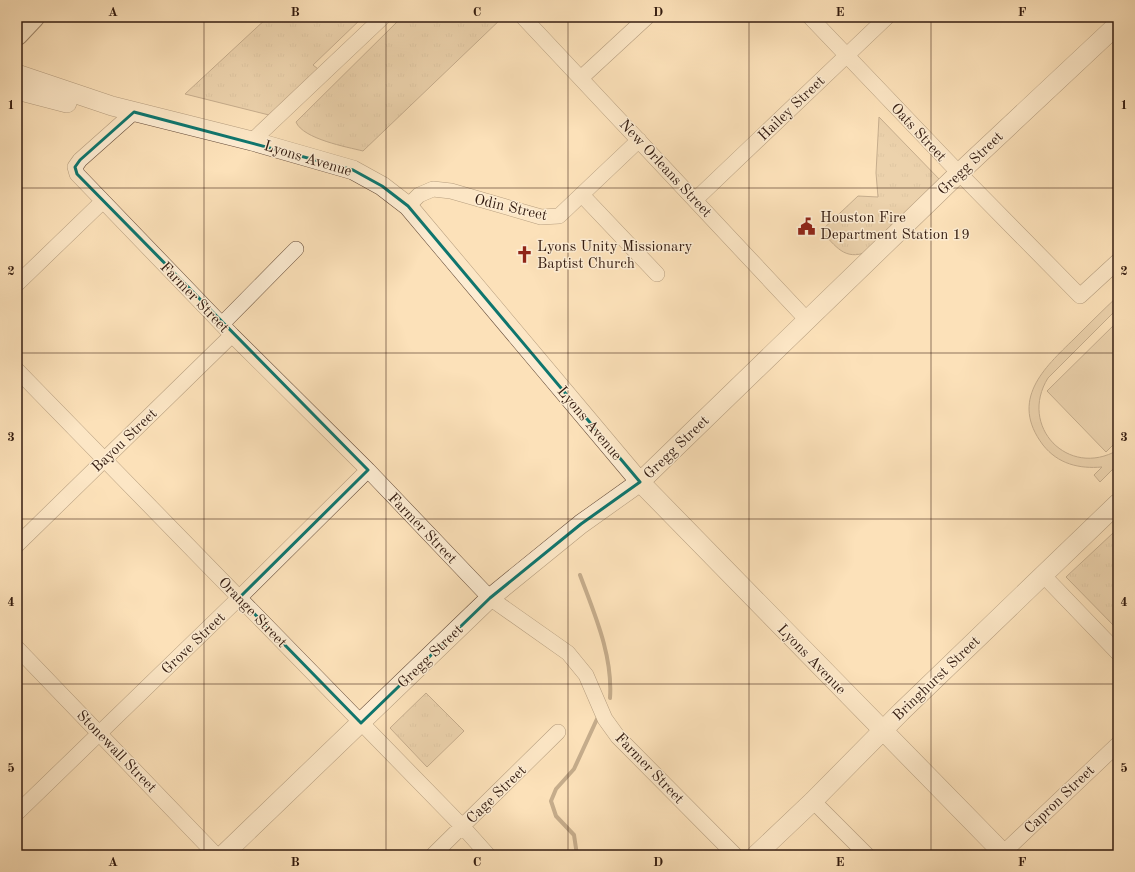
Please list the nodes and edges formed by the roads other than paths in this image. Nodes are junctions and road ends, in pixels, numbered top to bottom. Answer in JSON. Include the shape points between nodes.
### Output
{"nodes":[{"id":1,"x":34,"y":17,"type":"edge"},
{"id":2,"x":383,"y":17,"type":"edge"},
{"id":3,"x":522,"y":17,"type":"edge"},
{"id":4,"x":647,"y":17,"type":"edge"},
{"id":5,"x":810,"y":17,"type":"edge"},
{"id":6,"x":887,"y":17,"type":"edge"},
{"id":7,"x":1118,"y":24,"type":"edge"},
{"id":8,"x":17,"y":34,"type":"edge"},
{"id":9,"x":846,"y":55,"type":"junction"},
{"id":10,"x":17,"y":74,"type":"edge"},
{"id":11,"x":582,"y":78,"type":"junction"},
{"id":12,"x":17,"y":90,"type":"edge"},
{"id":13,"x":112,"y":106,"type":"junction"},
{"id":14,"x":134,"y":112,"type":"junction"},
{"id":15,"x":640,"y":140,"type":"junction"},
{"id":16,"x":252,"y":141,"type":"junction"},
{"id":17,"x":959,"y":173,"type":"junction"},
{"id":18,"x":582,"y":195,"type":"junction"},
{"id":19,"x":695,"y":200,"type":"junction"},
{"id":20,"x":102,"y":201,"type":"junction"},
{"id":21,"x":408,"y":206,"type":"junction"},
{"id":22,"x":296,"y":249,"type":"dead end"},
{"id":23,"x":1118,"y":261,"type":"edge"},
{"id":24,"x":657,"y":274,"type":"dead end"},
{"id":25,"x":17,"y":284,"type":"edge"},
{"id":26,"x":808,"y":321,"type":"junction"},
{"id":27,"x":222,"y":324,"type":"junction"},
{"id":28,"x":232,"y":335,"type":"junction"},
{"id":29,"x":17,"y":370,"type":"edge"},
{"id":30,"x":104,"y":460,"type":"junction"},
{"id":31,"x":368,"y":470,"type":"junction"},
{"id":32,"x":640,"y":482,"type":"junction"},
{"id":33,"x":1118,"y":503,"type":"edge"},
{"id":34,"x":17,"y":545,"type":"edge"},
{"id":35,"x":1044,"y":576,"type":"junction"},
{"id":36,"x":239,"y":598,"type":"junction"},
{"id":37,"x":490,"y":598,"type":"junction"},
{"id":38,"x":17,"y":648,"type":"edge"},
{"id":39,"x":1118,"y":653,"type":"edge"},
{"id":40,"x":360,"y":723,"type":"junction"},
{"id":41,"x":882,"y":730,"type":"junction"},
{"id":42,"x":558,"y":732,"type":"dead end"},
{"id":43,"x":100,"y":733,"type":"junction"},
{"id":44,"x":1118,"y":744,"type":"edge"},
{"id":45,"x":813,"y":801,"type":"junction"},
{"id":46,"x":17,"y":813,"type":"edge"},
{"id":47,"x":462,"y":826,"type":"junction"},
{"id":48,"x":1003,"y":854,"type":"edge"},
{"id":49,"x":216,"y":855,"type":"edge"},
{"id":50,"x":223,"y":855,"type":"edge"},
{"id":51,"x":433,"y":855,"type":"edge"},
{"id":52,"x":488,"y":855,"type":"edge"},
{"id":53,"x":735,"y":855,"type":"edge"},
{"id":54,"x":756,"y":855,"type":"edge"},
{"id":55,"x":866,"y":855,"type":"edge"}],
"edges":[{"from":1,"to":8,"type":"main road"},
{"from":2,"to":16,"type":"street"},
{"from":3,"to":11,"type":"street","name":"New Orleans Street"},
{"from":4,"to":11,"type":"street"},
{"from":5,"to":9,"type":"street","name":"Oats Street"},
{"from":6,"to":9,"type":"street","name":"Hailey Street"},
{"from":7,"to":17,"type":"street","name":"Gregg Street"},
{"from":9,"to":17,"type":"street","name":"Oats Street"},
{"from":9,"to":19,"type":"street","name":"Hailey Street"},
{"from":10,"to":13,"type":"street","name":"Lyons Avenue"},
{"from":11,"to":15,"type":"street","name":"New Orleans Street"},
{"from":12,"to":13,"type":"street","name":"Lyons Avenue","via":[[80,106]]},
{"from":13,"to":14,"type":"street","name":"Lyons Avenue"},
{"from":14,"to":16,"type":"street","name":"Lyons Avenue"},
{"from":14,"to":20,"type":"street","name":"Farmer Street","via":[[80,160],[75,168],[77,174]]},
{"from":15,"to":18,"type":"street","name":"Odin Street"},
{"from":15,"to":19,"type":"street","name":"New Orleans Street"},
{"from":16,"to":21,"type":"street","name":"Lyons Avenue","via":[[353,170],[382,186]]},
{"from":17,"to":23,"type":"street","name":"Oats Street","via":[[1080,296]]},
{"from":17,"to":26,"type":"street","name":"Gregg Street"},
{"from":18,"to":21,"type":"street","name":"Odin Street","via":[[559,216],[552,218],[451,191],[433,189],[419,195]]},
{"from":18,"to":24,"type":"street"},
{"from":19,"to":26,"type":"street","name":"New Orleans Street"},
{"from":20,"to":25,"type":"street"},
{"from":20,"to":27,"type":"street","name":"Farmer Street"},
{"from":21,"to":32,"type":"street","name":"Lyons Avenue"},
{"from":22,"to":27,"type":"street"},
{"from":26,"to":32,"type":"street","name":"Gregg Street"},
{"from":27,"to":28,"type":"street","name":"Farmer Street"},
{"from":28,"to":30,"type":"street","name":"Bayou Street"},
{"from":28,"to":31,"type":"street","name":"Farmer Street"},
{"from":29,"to":30,"type":"street","name":"Orange Street"},
{"from":30,"to":34,"type":"street","name":"Bayou Street"},
{"from":30,"to":36,"type":"street","name":"Orange Street"},
{"from":31,"to":36,"type":"street","name":"Grove Street"},
{"from":31,"to":37,"type":"street","name":"Farmer Street"},
{"from":32,"to":37,"type":"street","name":"Gregg Street","via":[[581,524]]},
{"from":32,"to":41,"type":"street","name":"Lyons Avenue"},
{"from":33,"to":35,"type":"street","name":"Bringhurst Street"},
{"from":35,"to":39,"type":"street"},
{"from":35,"to":41,"type":"street","name":"Bringhurst Street"},
{"from":36,"to":40,"type":"street","name":"Orange Street"},
{"from":36,"to":43,"type":"street","name":"Grove Street"},
{"from":37,"to":40,"type":"street","name":"Gregg Street"},
{"from":37,"to":53,"type":"street","name":"Farmer Street","via":[[568,653],[586,675],[605,719],[618,736]]},
{"from":38,"to":43,"type":"street","name":"Stonewall Street"},
{"from":40,"to":47,"type":"street","name":"Orange Street"},
{"from":40,"to":50,"type":"street","name":"Gregg Street"},
{"from":41,"to":45,"type":"street","name":"Bringhurst Street"},
{"from":41,"to":48,"type":"street","name":"Lyons Avenue"},
{"from":42,"to":47,"type":"street","name":"Cage Street"},
{"from":43,"to":46,"type":"street","name":"Grove Street"},
{"from":43,"to":49,"type":"street","name":"Stonewall Street"},
{"from":44,"to":48,"type":"street","name":"Capron Street"},
{"from":45,"to":54,"type":"street","name":"Bringhurst Street"},
{"from":45,"to":55,"type":"street"},
{"from":47,"to":51,"type":"street","name":"Cage Street"},
{"from":47,"to":52,"type":"street","name":"Orange Street"}]}
